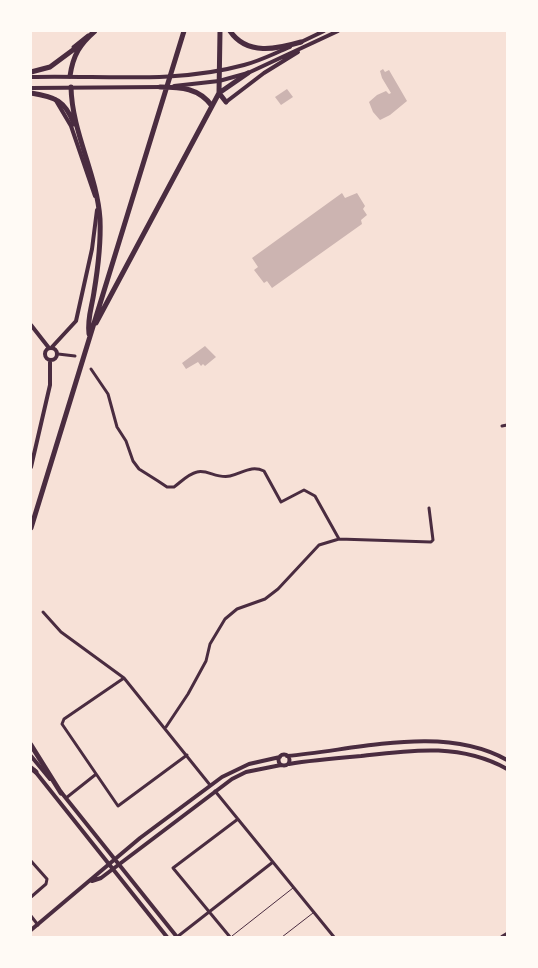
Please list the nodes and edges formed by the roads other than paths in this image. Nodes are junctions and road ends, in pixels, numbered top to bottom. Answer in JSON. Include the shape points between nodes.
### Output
{"nodes":[{"id":1,"x":93,"y":31,"type":"edge"},
{"id":2,"x":184,"y":31,"type":"edge"},
{"id":3,"x":220,"y":31,"type":"edge"},
{"id":4,"x":230,"y":31,"type":"edge"},
{"id":5,"x":324,"y":31,"type":"edge"},
{"id":6,"x":338,"y":31,"type":"edge"},
{"id":7,"x":301,"y":42,"type":"junction"},
{"id":8,"x":81,"y":44,"type":"junction"},
{"id":9,"x":304,"y":48,"type":"junction"},
{"id":10,"x":55,"y":64,"type":"junction"},
{"id":11,"x":218,"y":71,"type":"junction"},
{"id":12,"x":31,"y":72,"type":"edge"},
{"id":13,"x":248,"y":73,"type":"junction"},
{"id":14,"x":70,"y":76,"type":"junction"},
{"id":15,"x":31,"y":77,"type":"edge"},
{"id":16,"x":219,"y":82,"type":"junction"},
{"id":17,"x":71,"y":87,"type":"junction"},
{"id":18,"x":160,"y":87,"type":"junction"},
{"id":19,"x":31,"y":88,"type":"edge"},
{"id":20,"x":219,"y":93,"type":"junction"},
{"id":21,"x":31,"y":94,"type":"edge"},
{"id":22,"x":54,"y":97,"type":"junction"},
{"id":23,"x":226,"y":102,"type":"joint"},
{"id":24,"x":212,"y":106,"type":"junction"},
{"id":25,"x":216,"y":112,"type":"dead end"},
{"id":26,"x":80,"y":140,"type":"junction"},
{"id":27,"x":96,"y":192,"type":"junction"},
{"id":28,"x":96,"y":205,"type":"junction"},
{"id":29,"x":31,"y":325,"type":"edge"},
{"id":30,"x":89,"y":336,"type":"junction"},
{"id":31,"x":51,"y":347,"type":"junction"},
{"id":32,"x":58,"y":354,"type":"junction"},
{"id":33,"x":76,"y":356,"type":"dead end"},
{"id":34,"x":50,"y":360,"type":"junction"},
{"id":35,"x":91,"y":369,"type":"dead end"},
{"id":36,"x":507,"y":425,"type":"edge"},
{"id":37,"x":502,"y":426,"type":"dead end"},
{"id":38,"x":31,"y":467,"type":"edge"},
{"id":39,"x":429,"y":508,"type":"dead end"},
{"id":40,"x":31,"y":528,"type":"edge"},
{"id":41,"x":339,"y":539,"type":"junction"},
{"id":42,"x":43,"y":612,"type":"dead end"},
{"id":43,"x":124,"y":678,"type":"junction"},
{"id":44,"x":166,"y":727,"type":"junction"},
{"id":45,"x":31,"y":745,"type":"edge"},
{"id":46,"x":187,"y":755,"type":"junction"},
{"id":47,"x":31,"y":756,"type":"edge"},
{"id":48,"x":288,"y":756,"type":"junction"},
{"id":49,"x":280,"y":757,"type":"junction"},
{"id":50,"x":507,"y":760,"type":"edge"},
{"id":51,"x":288,"y":764,"type":"junction"},
{"id":52,"x":281,"y":765,"type":"junction"},
{"id":53,"x":31,"y":768,"type":"edge"},
{"id":54,"x":507,"y":770,"type":"edge"},
{"id":55,"x":36,"y":772,"type":"joint"},
{"id":56,"x":95,"y":775,"type":"junction"},
{"id":57,"x":210,"y":785,"type":"junction"},
{"id":58,"x":215,"y":790,"type":"junction"},
{"id":59,"x":61,"y":793,"type":"junction"},
{"id":60,"x":66,"y":798,"type":"junction"},
{"id":61,"x":238,"y":819,"type":"junction"},
{"id":62,"x":115,"y":859,"type":"junction"},
{"id":63,"x":31,"y":861,"type":"edge"},
{"id":64,"x":273,"y":862,"type":"junction"},
{"id":65,"x":109,"y":864,"type":"junction"},
{"id":66,"x":118,"y":864,"type":"junction"},
{"id":67,"x":113,"y":868,"type":"junction"},
{"id":68,"x":90,"y":882,"type":"junction"},
{"id":69,"x":294,"y":887,"type":"junction"},
{"id":70,"x":31,"y":896,"type":"edge"},
{"id":71,"x":208,"y":911,"type":"junction"},
{"id":72,"x":314,"y":912,"type":"junction"},
{"id":73,"x":31,"y":916,"type":"edge"},
{"id":74,"x":38,"y":924,"type":"junction"},
{"id":75,"x":31,"y":930,"type":"edge"},
{"id":76,"x":507,"y":934,"type":"edge"},
{"id":77,"x":167,"y":937,"type":"edge"},
{"id":78,"x":177,"y":937,"type":"edge"},
{"id":79,"x":230,"y":937,"type":"edge"},
{"id":80,"x":282,"y":937,"type":"edge"},
{"id":81,"x":334,"y":937,"type":"edge"},
{"id":82,"x":502,"y":937,"type":"edge"}],
"edges":[{"from":1,"to":8,"type":"main road"},
{"from":1,"to":10,"type":"street"},
{"from":2,"to":30,"type":"main road"},
{"from":3,"to":11,"type":"main road"},
{"from":4,"to":7,"type":"main road","via":[[241,42],[261,50]]},
{"from":5,"to":7,"type":"street"},
{"from":6,"to":9,"type":"street"},
{"from":7,"to":11,"type":"street","via":[[247,65]]},
{"from":8,"to":10,"type":"main road"},
{"from":8,"to":14,"type":"main road"},
{"from":9,"to":13,"type":"street"},
{"from":9,"to":23,"type":"street","via":[[264,72]]},
{"from":10,"to":12,"type":"main road"},
{"from":11,"to":14,"type":"street","via":[[159,77]]},
{"from":11,"to":16,"type":"main road"},
{"from":13,"to":16,"type":"street"},
{"from":13,"to":20,"type":"main road"},
{"from":14,"to":15,"type":"street"},
{"from":14,"to":17,"type":"street"},
{"from":16,"to":18,"type":"street"},
{"from":16,"to":20,"type":"main road"},
{"from":17,"to":18,"type":"street"},
{"from":17,"to":19,"type":"street"},
{"from":17,"to":26,"type":"main road"},
{"from":18,"to":24,"type":"main road","via":[[193,90]]},
{"from":20,"to":23,"type":"main road"},
{"from":20,"to":24,"type":"main road"},
{"from":21,"to":22,"type":"main road"},
{"from":22,"to":26,"type":"main road","via":[[70,113]]},
{"from":22,"to":28,"type":"street","via":[[71,126]]},
{"from":24,"to":25,"type":"street"},
{"from":24,"to":30,"type":"main road"},
{"from":26,"to":27,"type":"main road"},
{"from":27,"to":28,"type":"street"},
{"from":27,"to":30,"type":"main road","via":[[100,219],[99,254],[88,321]]},
{"from":28,"to":31,"type":"street","via":[[92,249],[76,321]]},
{"from":29,"to":31,"type":"street"},
{"from":30,"to":40,"type":"main road"},
{"from":31,"to":32,"type":"street"},
{"from":31,"to":34,"type":"street","via":[[45,355]]},
{"from":32,"to":33,"type":"street"},
{"from":32,"to":34,"type":"street"},
{"from":34,"to":38,"type":"street","via":[[50,385]]},
{"from":35,"to":41,"type":"street","via":[[108,394],[117,427],[139,469],[167,487],[174,487],[199,471],[216,477],[258,468],[264,471],[281,502],[304,490],[315,496]]},
{"from":36,"to":37,"type":"street"},
{"from":39,"to":41,"type":"street","via":[[431,542]]},
{"from":41,"to":44,"type":"street","via":[[319,545],[272,594],[237,609],[225,619],[210,644],[206,662]]},
{"from":42,"to":43,"type":"street","via":[[61,632]]},
{"from":43,"to":44,"type":"street"},
{"from":43,"to":56,"type":"street","via":[[64,719],[62,724]]},
{"from":44,"to":46,"type":"street"},
{"from":45,"to":59,"type":"main road"},
{"from":46,"to":56,"type":"street","via":[[118,806]]},
{"from":46,"to":57,"type":"street"},
{"from":47,"to":59,"type":"street"},
{"from":48,"to":49,"type":"street"},
{"from":48,"to":50,"type":"street","via":[[412,742],[445,742],[481,749]]},
{"from":48,"to":51,"type":"street"},
{"from":49,"to":52,"type":"street"},
{"from":49,"to":57,"type":"street","via":[[249,764]]},
{"from":51,"to":52,"type":"street"},
{"from":51,"to":54,"type":"street","via":[[413,750],[444,750],[478,757]]},
{"from":52,"to":58,"type":"street","via":[[246,772]]},
{"from":53,"to":55,"type":"main road"},
{"from":55,"to":65,"type":"street"},
{"from":56,"to":60,"type":"street"},
{"from":57,"to":58,"type":"street"},
{"from":57,"to":62,"type":"street"},
{"from":58,"to":61,"type":"street"},
{"from":58,"to":66,"type":"street"},
{"from":59,"to":60,"type":"street"},
{"from":60,"to":62,"type":"street"},
{"from":61,"to":64,"type":"street"},
{"from":61,"to":71,"type":"street","via":[[173,868]]},
{"from":62,"to":65,"type":"street"},
{"from":62,"to":66,"type":"street"},
{"from":63,"to":70,"type":"street","via":[[47,879],[46,884]]},
{"from":64,"to":69,"type":"street"},
{"from":64,"to":71,"type":"street"},
{"from":65,"to":67,"type":"street"},
{"from":65,"to":68,"type":"street"},
{"from":66,"to":67,"type":"street"},
{"from":66,"to":78,"type":"street"},
{"from":67,"to":68,"type":"street"},
{"from":67,"to":77,"type":"street"},
{"from":68,"to":74,"type":"street"},
{"from":69,"to":72,"type":"street"},
{"from":69,"to":79,"type":"lane"},
{"from":71,"to":78,"type":"street"},
{"from":71,"to":79,"type":"street"},
{"from":72,"to":80,"type":"lane"},
{"from":72,"to":81,"type":"street"},
{"from":73,"to":74,"type":"street"},
{"from":74,"to":75,"type":"street"},
{"from":76,"to":82,"type":"street"}]}
